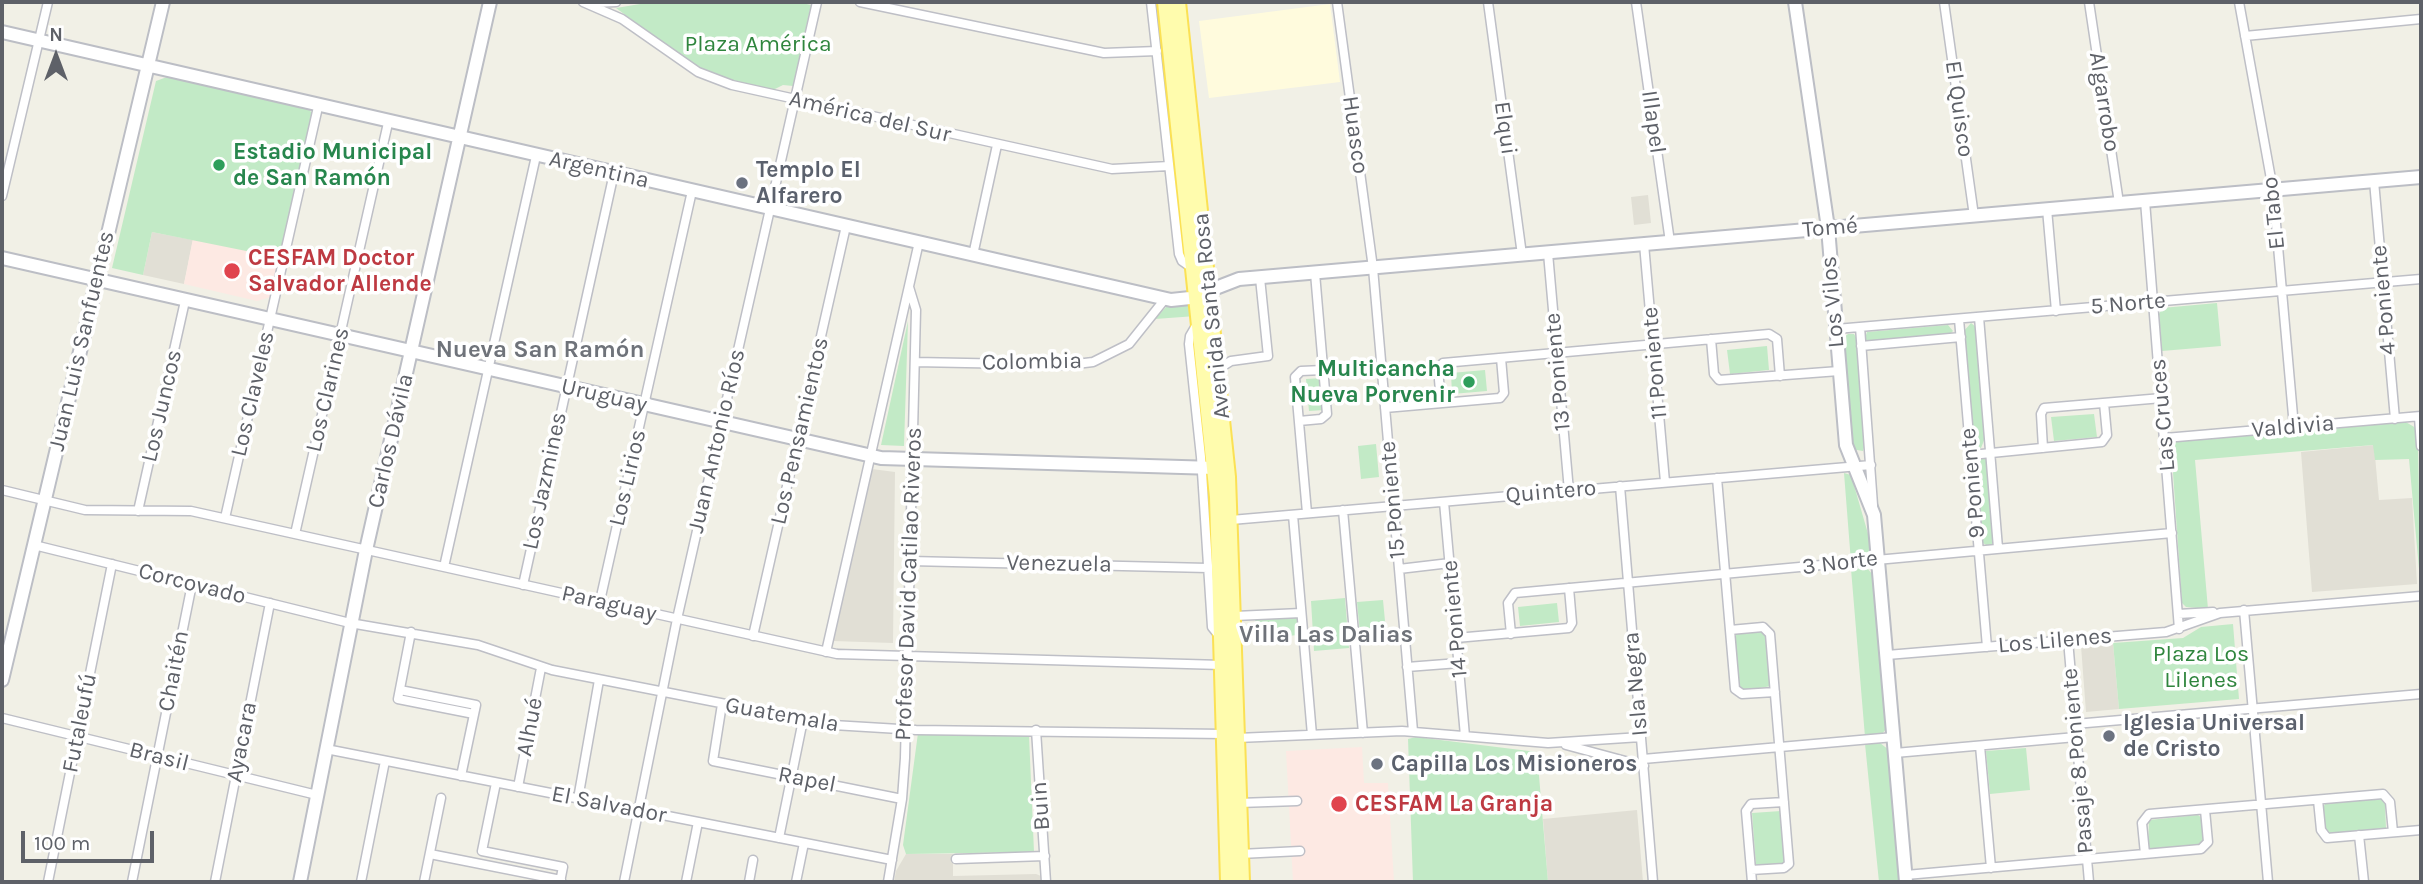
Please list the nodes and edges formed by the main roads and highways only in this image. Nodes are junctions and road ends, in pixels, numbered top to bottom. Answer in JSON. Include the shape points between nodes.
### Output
{"nodes":[{"id":1,"x":1165,"y":2,"type":"edge"},
{"id":2,"x":1178,"y":2,"type":"edge"},
{"id":3,"x":1201,"y":282,"type":"junction"},
{"id":4,"x":1208,"y":468,"type":"junction"},
{"id":5,"x":1228,"y":477,"type":"junction"},
{"id":6,"x":1230,"y":628,"type":"junction"},
{"id":7,"x":1231,"y":736,"type":"junction"},
{"id":8,"x":1228,"y":882,"type":"edge"},
{"id":9,"x":1242,"y":882,"type":"edge"}],
"edges":[{"from":1,"to":3,"type":"main road","name":"Avenida Santa Rosa"},
{"from":2,"to":3,"type":"main road","name":"Avenida Santa Rosa"},
{"from":3,"to":4,"type":"main road","name":"Avenida Santa Rosa","via":[[1199,322]]},
{"from":3,"to":5,"type":"main road","name":"Avenida Santa Rosa","via":[[1216,354],[1224,365]]},
{"from":4,"to":5,"type":"main road"},
{"from":4,"to":6,"type":"main road","name":"Avenida Santa Rosa"},
{"from":5,"to":6,"type":"main road","name":"Avenida Santa Rosa"},
{"from":6,"to":7,"type":"main road","name":"Avenida Santa Rosa"},
{"from":6,"to":7,"type":"main road","name":"Avenida Santa Rosa","via":[[1223,666]]},
{"from":7,"to":8,"type":"main road","name":"Avenida Santa Rosa"},
{"from":7,"to":9,"type":"main road","name":"Avenida Santa Rosa"}]}
